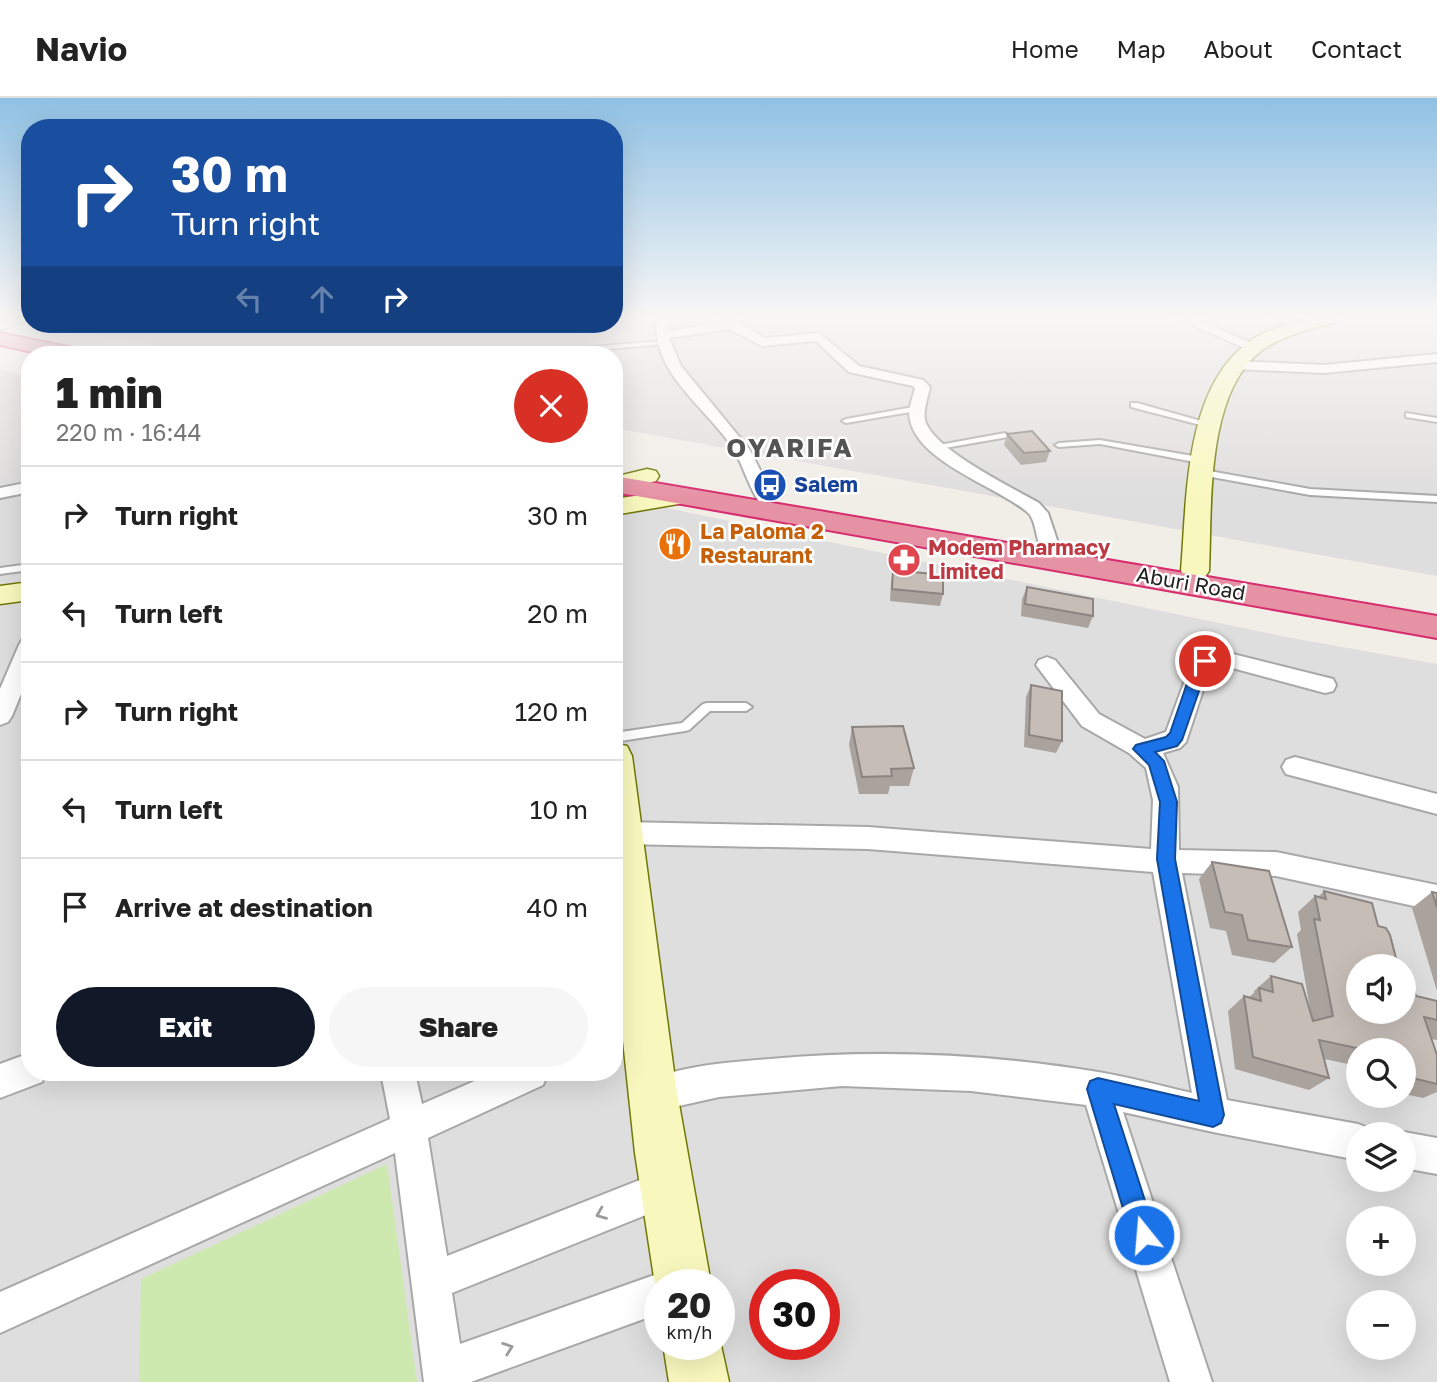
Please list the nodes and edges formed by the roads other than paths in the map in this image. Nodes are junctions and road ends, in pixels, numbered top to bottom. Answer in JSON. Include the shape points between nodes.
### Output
{"nodes":[{"id":1,"x":684,"y":378,"type":"edge"},
{"id":2,"x":895,"y":378,"type":"edge"},
{"id":3,"x":1227,"y":378,"type":"edge"},
{"id":4,"x":1134,"y":405,"type":"dead end"},
{"id":5,"x":919,"y":408,"type":"junction"},
{"id":6,"x":1409,"y":415,"type":"dead end"},
{"id":7,"x":1437,"y":420,"type":"edge"},
{"id":8,"x":846,"y":421,"type":"dead end"},
{"id":9,"x":1211,"y":425,"type":"junction"},
{"id":10,"x":1004,"y":435,"type":"edge"},
{"id":11,"x":1059,"y":445,"type":"dead end"},
{"id":12,"x":939,"y":447,"type":"junction"},
{"id":13,"x":1204,"y":468,"type":"junction"},
{"id":14,"x":623,"y":472,"type":"edge"},
{"id":15,"x":647,"y":476,"type":"junction"},
{"id":16,"x":623,"y":482,"type":"edge"},
{"id":17,"x":623,"y":486,"type":"edge"},
{"id":18,"x":21,"y":489,"type":"edge"},
{"id":19,"x":0,"y":493,"type":"edge"},
{"id":20,"x":681,"y":497,"type":"junction"},
{"id":21,"x":765,"y":498,"type":"junction"},
{"id":22,"x":1437,"y":499,"type":"edge"},
{"id":23,"x":623,"y":506,"type":"edge"},
{"id":24,"x":1049,"y":546,"type":"junction"},
{"id":25,"x":21,"y":568,"type":"edge"},
{"id":26,"x":0,"y":571,"type":"edge"},
{"id":27,"x":1195,"y":571,"type":"junction"},
{"id":28,"x":21,"y":592,"type":"edge"},
{"id":29,"x":0,"y":595,"type":"edge"},
{"id":30,"x":1437,"y":611,"type":"edge"},
{"id":31,"x":1437,"y":627,"type":"edge"},
{"id":32,"x":1047,"y":665,"type":"dead end"},
{"id":33,"x":21,"y":666,"type":"edge"},
{"id":34,"x":1325,"y":685,"type":"dead end"},
{"id":35,"x":746,"y":707,"type":"dead end"},
{"id":36,"x":0,"y":716,"type":"edge"},
{"id":37,"x":623,"y":737,"type":"edge"},
{"id":38,"x":1142,"y":749,"type":"junction"},
{"id":39,"x":1295,"y":767,"type":"dead end"},
{"id":40,"x":1437,"y":804,"type":"edge"},
{"id":41,"x":623,"y":833,"type":"joint"},
{"id":42,"x":1166,"y":859,"type":"junction"},
{"id":43,"x":1437,"y":898,"type":"edge"},
{"id":44,"x":21,"y":1073,"type":"edge"},
{"id":45,"x":0,"y":1081,"type":"edge"},
{"id":46,"x":400,"y":1081,"type":"edge"},
{"id":47,"x":513,"y":1081,"type":"edge"},
{"id":48,"x":1098,"y":1089,"type":"junction"},
{"id":49,"x":652,"y":1095,"type":"junction"},
{"id":50,"x":1213,"y":1115,"type":"junction"},
{"id":51,"x":409,"y":1128,"type":"junction"},
{"id":52,"x":1346,"y":1140,"type":"edge"},
{"id":53,"x":1416,"y":1152,"type":"edge"},
{"id":54,"x":1437,"y":1156,"type":"edge"},
{"id":55,"x":665,"y":1189,"type":"junction"},
{"id":56,"x":680,"y":1269,"type":"edge"},
{"id":57,"x":430,"y":1282,"type":"junction"},
{"id":58,"x":644,"y":1299,"type":"edge"},
{"id":59,"x":0,"y":1313,"type":"edge"},
{"id":60,"x":696,"y":1360,"type":"edge"},
{"id":61,"x":444,"y":1376,"type":"edge"},
{"id":62,"x":699,"y":1382,"type":"edge"},
{"id":63,"x":1191,"y":1382,"type":"edge"}],
"edges":[{"from":1,"to":21,"type":"street","via":[[739,445]]},
{"from":2,"to":5,"type":"street","via":[[923,387]]},
{"from":3,"to":9,"type":"street","via":[[1213,407]]},
{"from":4,"to":9,"type":"lane"},
{"from":5,"to":8,"type":"lane"},
{"from":5,"to":12,"type":"street","via":[[921,429]]},
{"from":6,"to":7,"type":"lane"},
{"from":9,"to":13,"type":"street"},
{"from":10,"to":12,"type":"lane"},
{"from":11,"to":13,"type":"lane","via":[[1100,442]]},
{"from":12,"to":24,"type":"street","via":[[968,471],[1033,507]]},
{"from":13,"to":22,"type":"lane","via":[[1310,492]]},
{"from":13,"to":27,"type":"street"},
{"from":14,"to":15,"type":"highway","name":"Aburi Road"},
{"from":15,"to":16,"type":"street"},
{"from":15,"to":21,"type":"highway","name":"Aburi Road"},
{"from":17,"to":20,"type":"highway","name":"Aburi Road"},
{"from":18,"to":19,"type":"street"},
{"from":20,"to":23,"type":"street"},
{"from":20,"to":31,"type":"highway","name":"Aburi Road"},
{"from":21,"to":24,"type":"highway","name":"Aburi Road"},
{"from":24,"to":27,"type":"highway","name":"Aburi Road"},
{"from":25,"to":26,"type":"lane"},
{"from":27,"to":30,"type":"highway","name":"Aburi Road"},
{"from":28,"to":29,"type":"street"},
{"from":32,"to":38,"type":"street","via":[[1099,727]]},
{"from":33,"to":36,"type":"street"},
{"from":34,"to":38,"type":"street","via":[[1225,659],[1205,661],[1177,736],[1171,742]]},
{"from":35,"to":37,"type":"lane","via":[[707,707],[685,727]]},
{"from":38,"to":42,"type":"street","via":[[1156,761],[1168,802]]},
{"from":39,"to":40,"type":"street"},
{"from":41,"to":42,"type":"street","via":[[868,838],[1130,860]]},
{"from":41,"to":49,"type":"street"},
{"from":42,"to":43,"type":"street","via":[[1276,864]]},
{"from":42,"to":50,"type":"street"},
{"from":44,"to":45,"type":"street"},
{"from":46,"to":51,"type":"street"},
{"from":47,"to":51,"type":"street"},
{"from":48,"to":49,"type":"street","via":[[971,1074],[842,1069],[719,1080]]},
{"from":48,"to":50,"type":"street"},
{"from":48,"to":63,"type":"street"},
{"from":49,"to":55,"type":"street"},
{"from":50,"to":52,"type":"street"},
{"from":51,"to":57,"type":"street"},
{"from":51,"to":59,"type":"street"},
{"from":53,"to":54,"type":"street"},
{"from":55,"to":56,"type":"street"},
{"from":55,"to":57,"type":"street","one_way":true},
{"from":57,"to":61,"type":"street"},
{"from":61,"to":58,"type":"street","one_way":true},
{"from":60,"to":62,"type":"street"}]}
